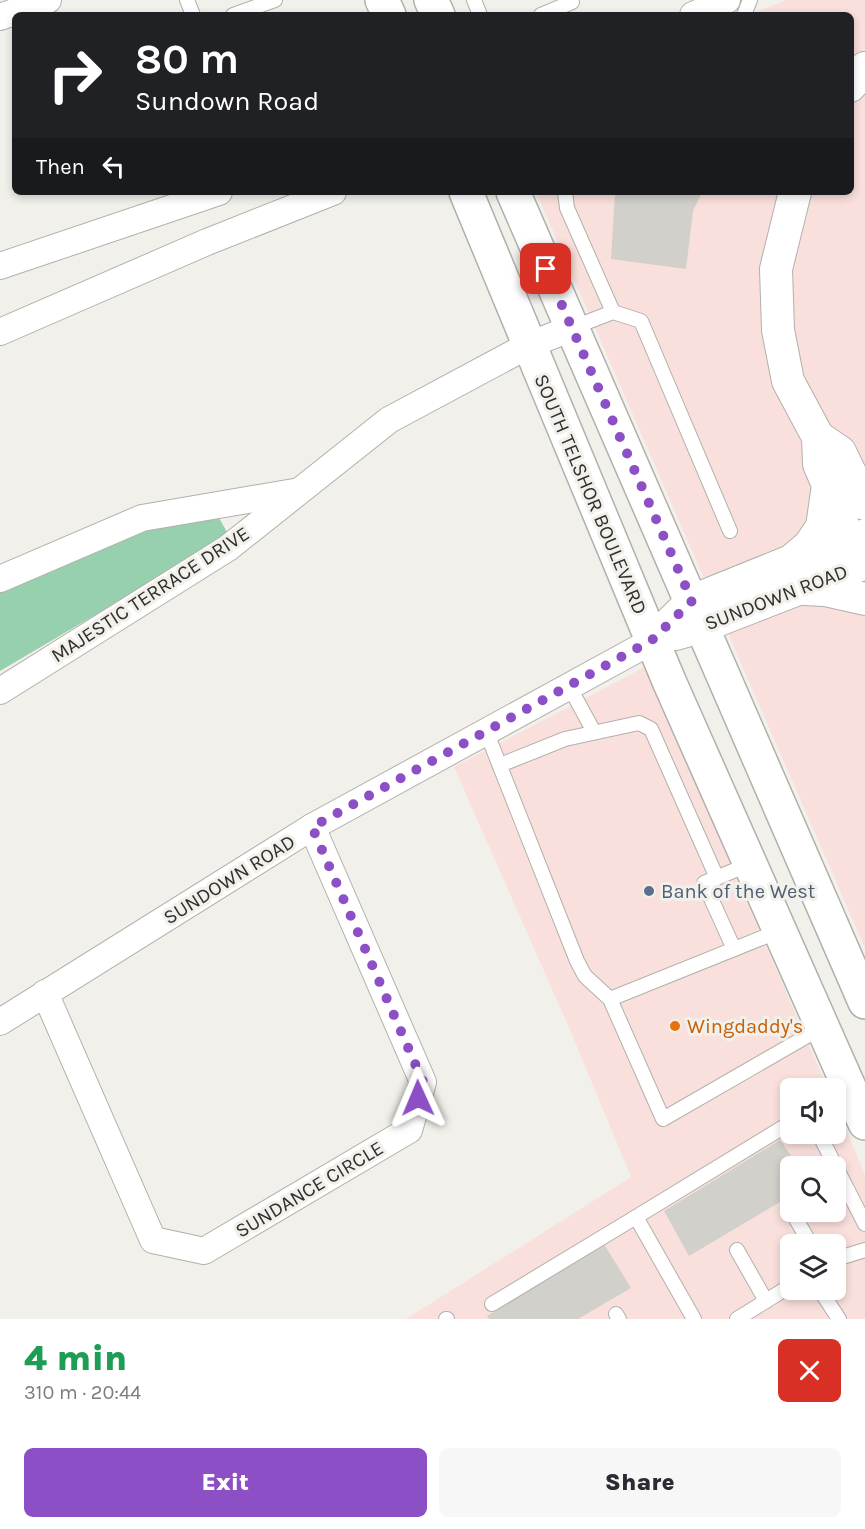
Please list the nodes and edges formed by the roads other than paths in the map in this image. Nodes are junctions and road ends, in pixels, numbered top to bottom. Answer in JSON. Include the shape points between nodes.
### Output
{"nodes":[{"id":1,"x":48,"y":0,"type":"edge"},
{"id":2,"x":275,"y":0,"type":"edge"},
{"id":3,"x":727,"y":0,"type":"edge"},
{"id":4,"x":572,"y":1,"type":"edge"},
{"id":5,"x":14,"y":12,"type":"edge"},
{"id":6,"x":241,"y":12,"type":"edge"},
{"id":7,"x":548,"y":12,"type":"edge"},
{"id":8,"x":699,"y":12,"type":"edge"},
{"id":9,"x":865,"y":68,"type":"edge"},
{"id":10,"x":854,"y":81,"type":"edge"},
{"id":11,"x":210,"y":195,"type":"edge"},
{"id":12,"x":325,"y":195,"type":"edge"},
{"id":13,"x":467,"y":195,"type":"edge"},
{"id":14,"x":514,"y":195,"type":"edge"},
{"id":15,"x":565,"y":195,"type":"edge"},
{"id":16,"x":794,"y":195,"type":"edge"},
{"id":17,"x":0,"y":266,"type":"edge"},
{"id":18,"x":613,"y":312,"type":"junction"},
{"id":19,"x":572,"y":328,"type":"junction"},
{"id":20,"x":0,"y":332,"type":"edge"},
{"id":21,"x":529,"y":345,"type":"junction"},
{"id":22,"x":818,"y":438,"type":"junction"},
{"id":23,"x":828,"y":485,"type":"junction"},
{"id":24,"x":296,"y":491,"type":"junction"},
{"id":25,"x":865,"y":504,"type":"edge"},
{"id":26,"x":730,"y":531,"type":"dead end"},
{"id":27,"x":862,"y":552,"type":"edge"},
{"id":28,"x":796,"y":575,"type":"junction"},
{"id":29,"x":0,"y":579,"type":"edge"},
{"id":30,"x":865,"y":599,"type":"edge"},
{"id":31,"x":698,"y":613,"type":"junction"},
{"id":32,"x":652,"y":640,"type":"junction"},
{"id":33,"x":568,"y":686,"type":"junction"},
{"id":34,"x":0,"y":691,"type":"edge"},
{"id":35,"x":486,"y":731,"type":"junction"},
{"id":36,"x":594,"y":732,"type":"junction"},
{"id":37,"x":500,"y":765,"type":"junction"},
{"id":38,"x":312,"y":827,"type":"junction"},
{"id":39,"x":750,"y":864,"type":"junction"},
{"id":40,"x":717,"y":878,"type":"junction"},
{"id":41,"x":779,"y":931,"type":"junction"},
{"id":42,"x":734,"y":949,"type":"junction"},
{"id":43,"x":45,"y":993,"type":"junction"},
{"id":44,"x":610,"y":999,"type":"junction"},
{"id":45,"x":865,"y":1002,"type":"edge"},
{"id":46,"x":0,"y":1022,"type":"edge"},
{"id":47,"x":821,"y":1028,"type":"junction"},
{"id":48,"x":865,"y":1124,"type":"edge"},
{"id":49,"x":780,"y":1129,"type":"edge"},
{"id":50,"x":824,"y":1144,"type":"edge"},
{"id":51,"x":636,"y":1217,"type":"junction"},
{"id":52,"x":865,"y":1224,"type":"edge"},
{"id":53,"x":737,"y":1250,"type":"dead end"},
{"id":54,"x":865,"y":1250,"type":"edge"},
{"id":55,"x":846,"y":1256,"type":"edge"},
{"id":56,"x":780,"y":1292,"type":"edge"},
{"id":57,"x":827,"y":1300,"type":"edge"},
{"id":58,"x":766,"y":1301,"type":"junction"},
{"id":59,"x":492,"y":1304,"type":"dead end"},
{"id":60,"x":753,"y":1315,"type":"edge"},
{"id":61,"x":694,"y":1319,"type":"edge"},
{"id":62,"x":737,"y":1319,"type":"edge"},
{"id":63,"x":839,"y":1319,"type":"edge"}],
"edges":[{"from":1,"to":5,"type":"street"},
{"from":2,"to":6,"type":"lane"},
{"from":3,"to":8,"type":"street"},
{"from":4,"to":7,"type":"lane"},
{"from":9,"to":10,"type":"street"},
{"from":11,"to":17,"type":"street"},
{"from":12,"to":20,"type":"street"},
{"from":13,"to":21,"type":"main road","name":"SOUTH TELSHOR BOULEVARD"},
{"from":14,"to":19,"type":"main road"},
{"from":15,"to":18,"type":"lane","via":[[567,208]]},
{"from":16,"to":22,"type":"street","via":[[776,269],[778,330],[788,381]]},
{"from":18,"to":19,"type":"lane"},
{"from":18,"to":26,"type":"lane","via":[[641,321]]},
{"from":19,"to":21,"type":"street","name":"MAJESTIC TERRACE DRIVE"},
{"from":19,"to":31,"type":"main road"},
{"from":21,"to":24,"type":"street","name":"MAJESTIC TERRACE DRIVE","via":[[389,420]]},
{"from":21,"to":32,"type":"main road","name":"SOUTH TELSHOR BOULEVARD"},
{"from":22,"to":23,"type":"street","via":[[819,464]]},
{"from":22,"to":25,"type":"street","via":[[840,452]]},
{"from":23,"to":27,"type":"street"},
{"from":23,"to":28,"type":"street","via":[[822,527]]},
{"from":24,"to":29,"type":"street","name":"MAJESTIC TERRACE DRIVE","via":[[142,518]]},
{"from":24,"to":34,"type":"street","name":"MAJESTIC TERRACE DRIVE","via":[[228,548]]},
{"from":27,"to":28,"type":"street","name":"SUNDOWN ROAD"},
{"from":28,"to":30,"type":"street","via":[[825,590]]},
{"from":28,"to":31,"type":"street","name":"SUNDOWN ROAD"},
{"from":31,"to":32,"type":"street","name":"SUNDOWN ROAD"},
{"from":31,"to":45,"type":"main road","via":[[718,669]]},
{"from":32,"to":33,"type":"street","name":"SUNDOWN ROAD"},
{"from":32,"to":39,"type":"main road","name":"SOUTH TELSHOR BOULEVARD"},
{"from":33,"to":35,"type":"street","name":"SUNDOWN ROAD"},
{"from":33,"to":36,"type":"lane"},
{"from":35,"to":37,"type":"lane"},
{"from":35,"to":38,"type":"street","name":"SUNDOWN ROAD"},
{"from":36,"to":37,"type":"lane","via":[[565,739]]},
{"from":36,"to":40,"type":"lane","via":[[639,723],[651,729]]},
{"from":37,"to":44,"type":"lane","via":[[577,961],[585,976]]},
{"from":38,"to":43,"type":"street","name":"SUNDOWN ROAD"},
{"from":38,"to":43,"type":"street","name":"SUNDANCE CIRCLE","via":[[423,1082],[409,1130],[204,1251],[153,1240]]},
{"from":39,"to":40,"type":"lane"},
{"from":39,"to":41,"type":"main road","name":"SOUTH TELSHOR BOULEVARD"},
{"from":40,"to":42,"type":"lane","via":[[704,882]]},
{"from":41,"to":42,"type":"lane"},
{"from":41,"to":47,"type":"main road","name":"SOUTH TELSHOR BOULEVARD"},
{"from":42,"to":44,"type":"lane"},
{"from":43,"to":46,"type":"street","name":"SUNDOWN ROAD"},
{"from":44,"to":47,"type":"lane","via":[[663,1119]]},
{"from":47,"to":48,"type":"main road","name":"SOUTH TELSHOR BOULEVARD"},
{"from":49,"to":51,"type":"lane"},
{"from":50,"to":52,"type":"lane"},
{"from":51,"to":59,"type":"lane"},
{"from":51,"to":61,"type":"lane"},
{"from":53,"to":58,"type":"lane"},
{"from":54,"to":55,"type":"lane"},
{"from":56,"to":58,"type":"lane"},
{"from":57,"to":63,"type":"lane"},
{"from":58,"to":60,"type":"lane"},
{"from":60,"to":62,"type":"lane"}]}
